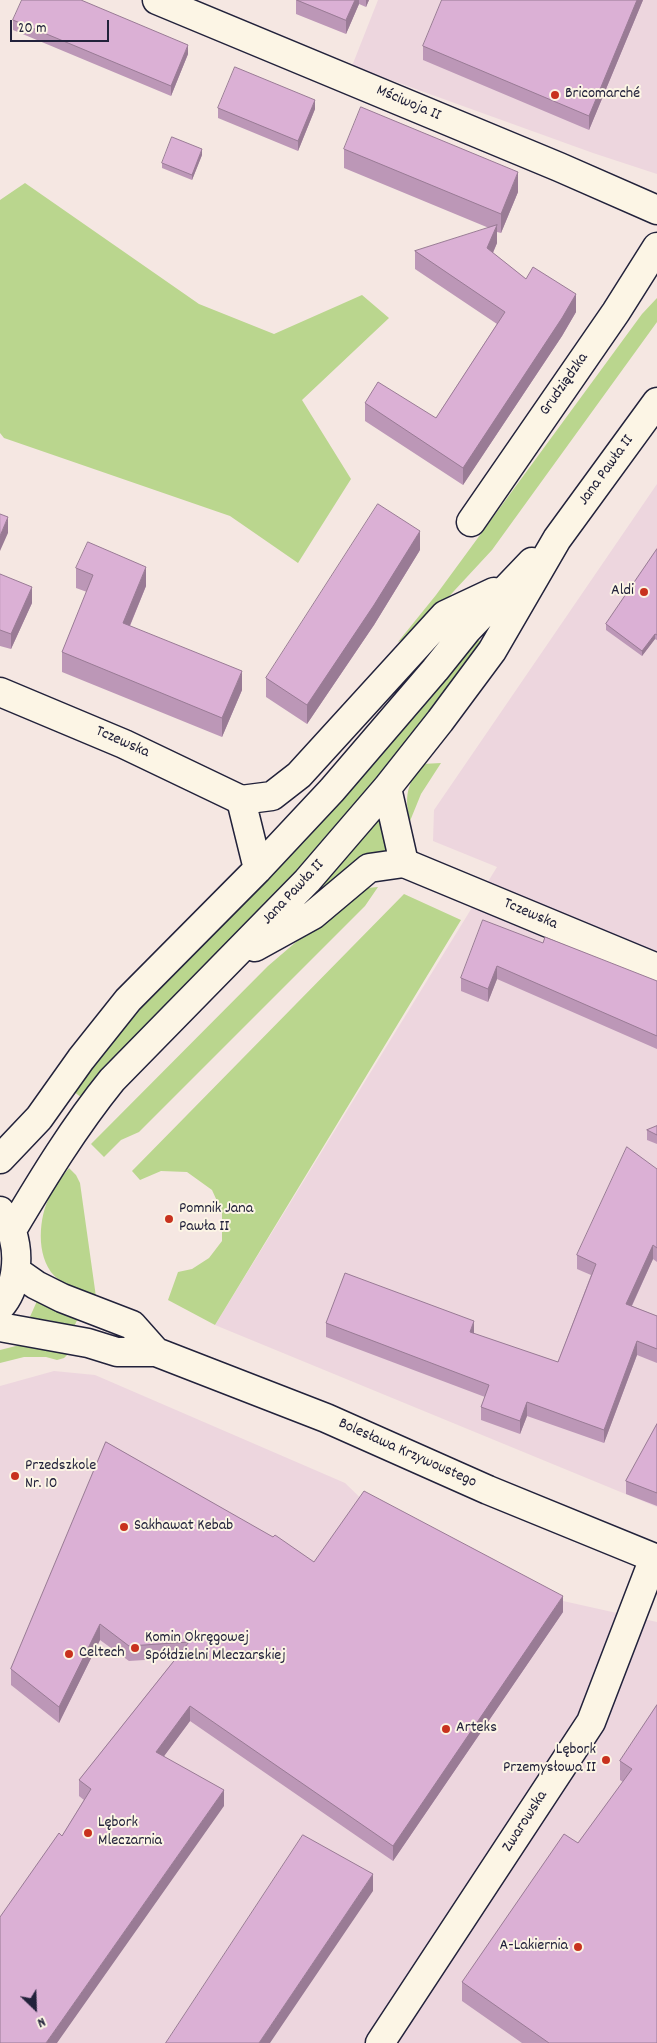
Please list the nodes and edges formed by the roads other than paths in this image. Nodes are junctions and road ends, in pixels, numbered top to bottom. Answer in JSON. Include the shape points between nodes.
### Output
{"nodes":[{"id":1,"x":157,"y":0,"type":"edge"},
{"id":2,"x":657,"y":210,"type":"edge"},
{"id":3,"x":657,"y":246,"type":"edge"},
{"id":4,"x":657,"y":402,"type":"edge"},
{"id":5,"x":471,"y":522,"type":"dead end"},
{"id":6,"x":556,"y":538,"type":"junction"},
{"id":7,"x":509,"y":585,"type":"junction"},
{"id":8,"x":0,"y":692,"type":"edge"},
{"id":9,"x":386,"y":788,"type":"junction"},
{"id":10,"x":241,"y":800,"type":"junction"},
{"id":11,"x":404,"y":862,"type":"junction"},
{"id":12,"x":258,"y":869,"type":"junction"},
{"id":13,"x":230,"y":961,"type":"junction"},
{"id":14,"x":657,"y":968,"type":"edge"},
{"id":15,"x":0,"y":1159,"type":"edge"},
{"id":16,"x":6,"y":1220,"type":"edge"},
{"id":17,"x":16,"y":1272,"type":"junction"},
{"id":18,"x":0,"y":1307,"type":"edge"},
{"id":19,"x":0,"y":1327,"type":"edge"},
{"id":20,"x":156,"y":1352,"type":"junction"},
{"id":21,"x":656,"y":1558,"type":"edge"},
{"id":22,"x":380,"y":2043,"type":"edge"}],
"edges":[{"from":1,"to":2,"type":"main road","name":"Mściwoja II"},
{"from":3,"to":5,"type":"main road","name":"Grudziądzka","via":[[616,312]]},
{"from":4,"to":6,"type":"main road","name":"Jana Pawła II"},
{"from":6,"to":7,"type":"main road","name":"Jana Pawła II"},
{"from":6,"to":9,"type":"main road","name":"Jana Pawła II","via":[[492,651]]},
{"from":7,"to":10,"type":"main road","via":[[445,615],[299,775],[272,796]]},
{"from":7,"to":12,"type":"main road","name":"Jana Pawła II","via":[[332,790]]},
{"from":8,"to":10,"type":"main road","name":"Tczewska","via":[[124,744]]},
{"from":9,"to":11,"type":"main road"},
{"from":9,"to":13,"type":"main road","name":"Jana Pawła II","via":[[307,881]]},
{"from":10,"to":12,"type":"main road"},
{"from":11,"to":13,"type":"main road","via":[[369,868],[313,915]]},
{"from":11,"to":14,"type":"main road","name":"Tczewska"},
{"from":12,"to":15,"type":"main road","name":"Jana Pawła II","via":[[128,1000],[39,1118]]},
{"from":13,"to":16,"type":"main road","name":"Jana Pawła II","via":[[102,1092]]},
{"from":16,"to":17,"type":"main road","via":[[17,1251]]},
{"from":17,"to":18,"type":"main road","via":[[6,1301]]},
{"from":17,"to":20,"type":"main road","name":"Bolesława Krzywoustego","via":[[62,1298],[132,1325]]},
{"from":19,"to":20,"type":"main road","name":"Bolesława Krzywoustego","via":[[88,1343],[117,1352]]},
{"from":20,"to":21,"type":"main road","name":"Bolesława Krzywoustego","via":[[326,1418],[488,1490]]},
{"from":21,"to":22,"type":"main road","name":"Zwarowska","via":[[591,1722]]}]}
